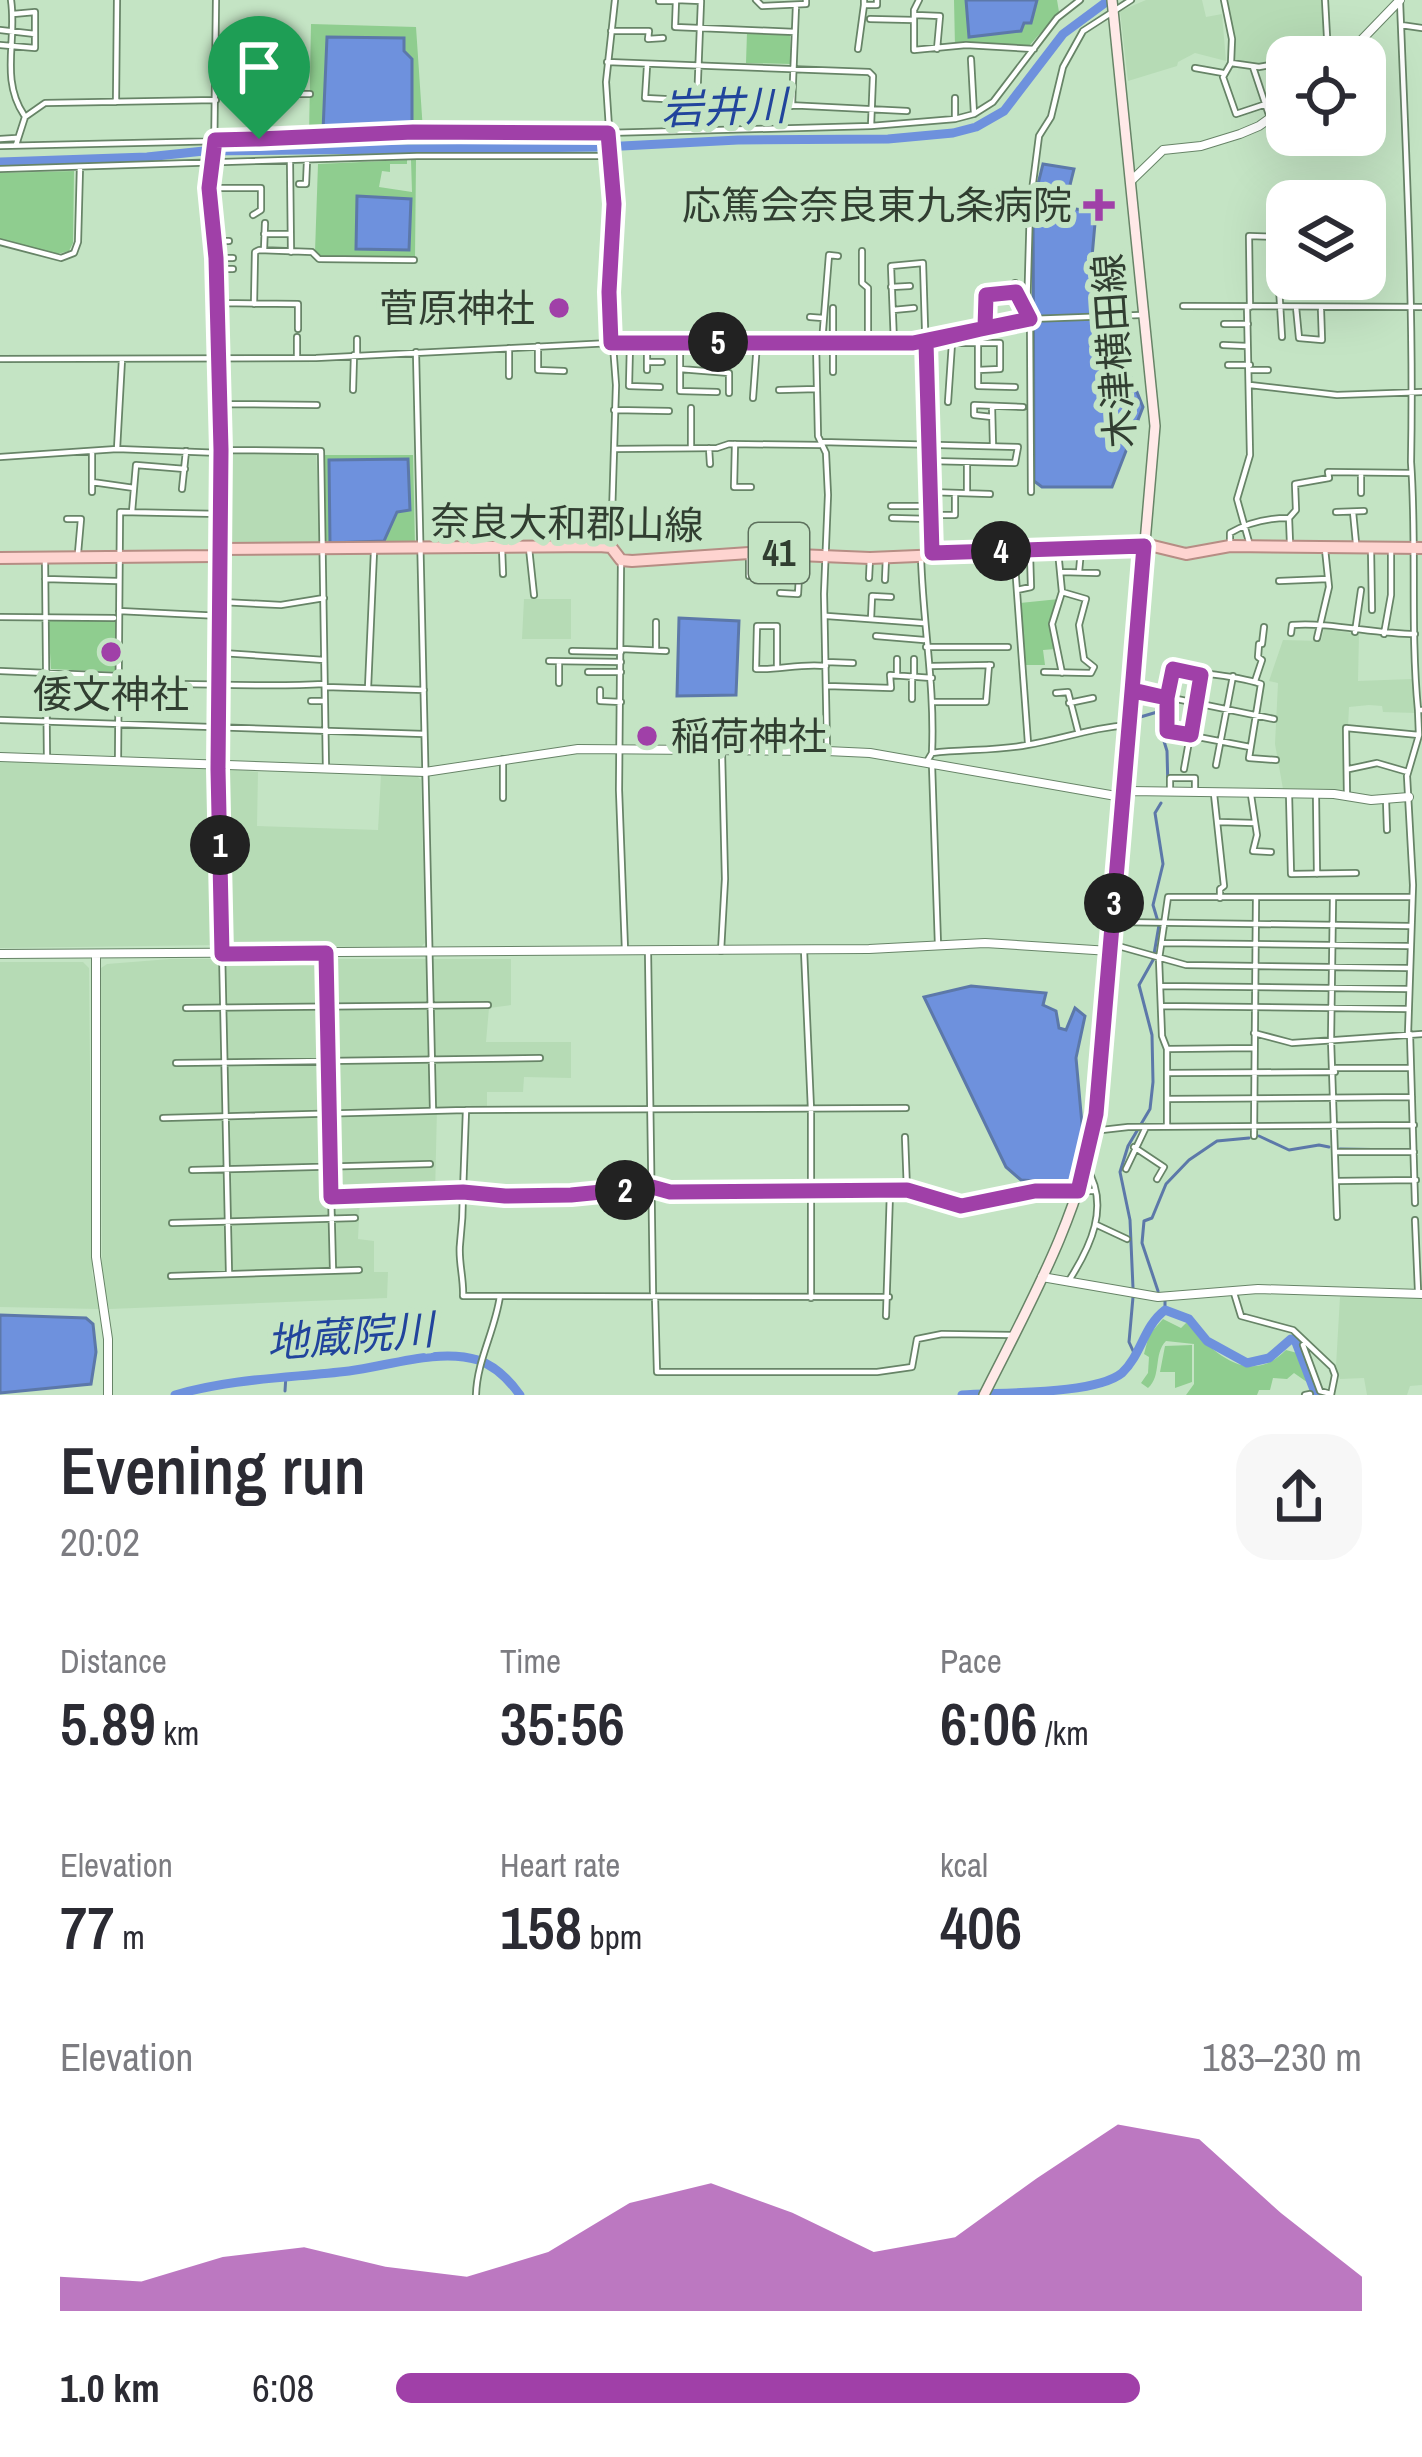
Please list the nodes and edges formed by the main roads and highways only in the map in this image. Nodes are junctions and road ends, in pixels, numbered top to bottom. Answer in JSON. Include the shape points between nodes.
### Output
{"nodes":[{"id":1,"x":1113,"y":7,"type":"edge"},
{"id":2,"x":1144,"y":546,"type":"junction"},
{"id":3,"x":1418,"y":551,"type":"edge"},
{"id":4,"x":0,"y":558,"type":"edge"},
{"id":5,"x":983,"y":1395,"type":"edge"}],
"edges":[{"from":1,"to":2,"type":"main road","name":"木津横田線","via":[[1155,426]]},
{"from":2,"to":3,"type":"main road","name":"奈良大和郡山線","number":"41","via":[[1186,554],[1230,546]]},
{"from":2,"to":4,"type":"main road","name":"奈良大和郡山線","number":"41","via":[[870,558],[621,560],[611,547]]},
{"from":2,"to":5,"type":"main road","name":"木津横田線","via":[[1094,1131],[1078,1191]]}]}
